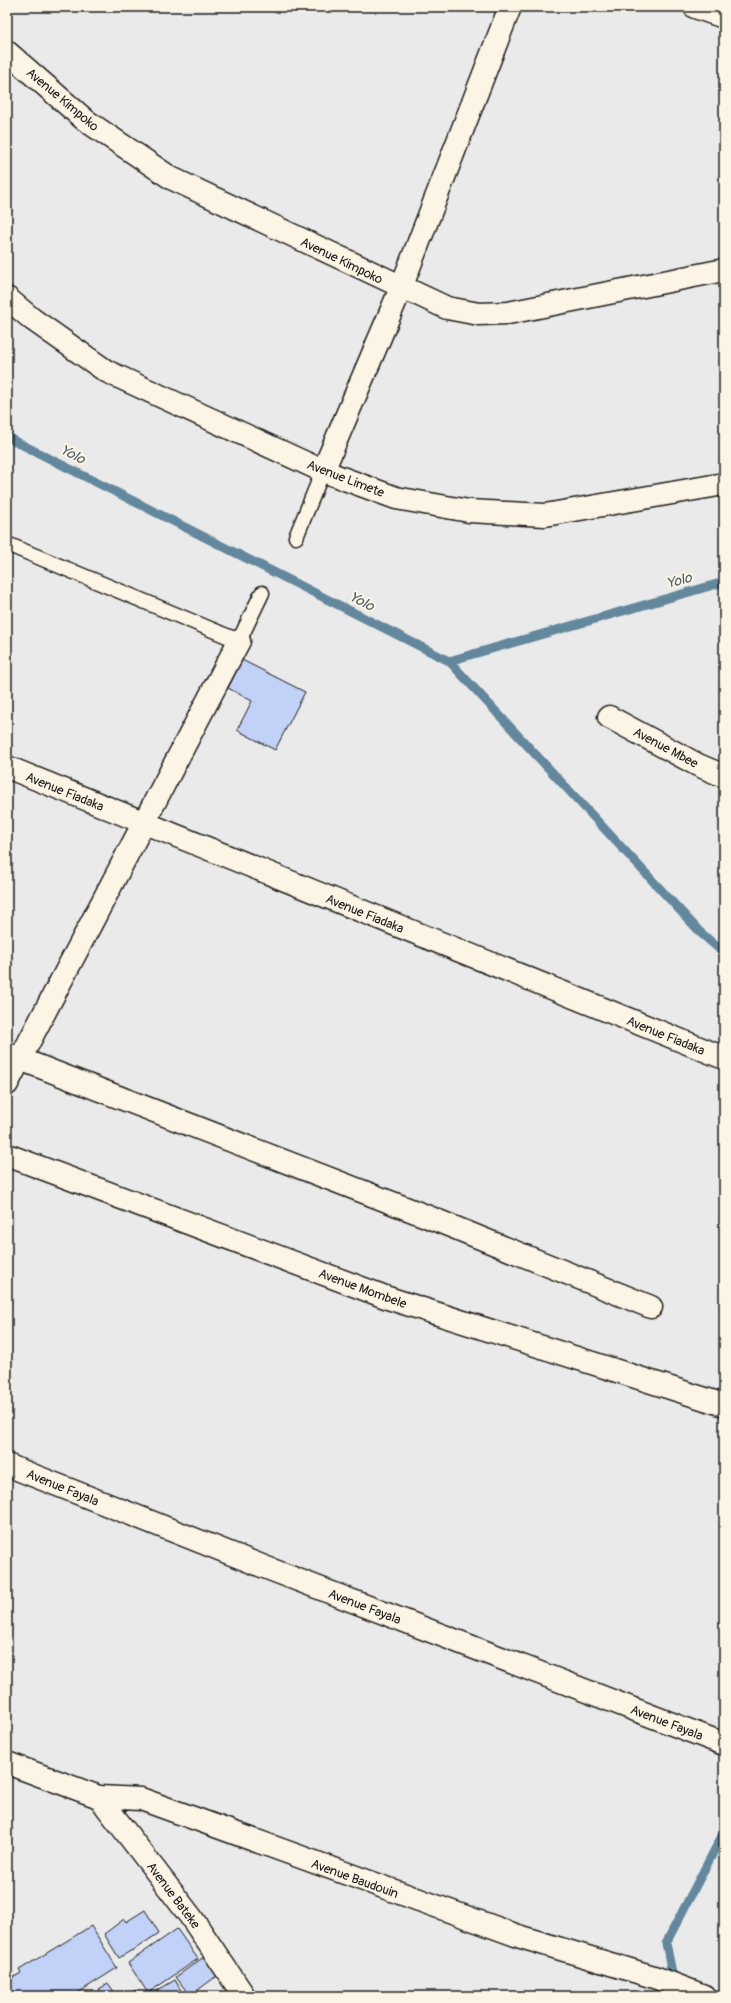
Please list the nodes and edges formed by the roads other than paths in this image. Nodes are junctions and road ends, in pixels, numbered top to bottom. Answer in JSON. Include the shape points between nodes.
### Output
{"nodes":[{"id":1,"x":510,"y":7,"type":"edge"},
{"id":2,"x":695,"y":7,"type":"edge"},
{"id":3,"x":724,"y":17,"type":"edge"},
{"id":4,"x":7,"y":52,"type":"edge"},
{"id":5,"x":724,"y":270,"type":"edge"},
{"id":6,"x":401,"y":288,"type":"junction"},
{"id":7,"x":7,"y":298,"type":"edge"},
{"id":8,"x":323,"y":471,"type":"junction"},
{"id":9,"x":724,"y":484,"type":"edge"},
{"id":10,"x":296,"y":537,"type":"dead end"},
{"id":11,"x":7,"y":544,"type":"edge"},
{"id":12,"x":262,"y":593,"type":"dead end"},
{"id":13,"x":239,"y":641,"type":"junction"},
{"id":14,"x":610,"y":717,"type":"dead end"},
{"id":15,"x":7,"y":767,"type":"edge"},
{"id":16,"x":724,"y":776,"type":"edge"},
{"id":17,"x":142,"y":823,"type":"junction"},
{"id":18,"x":13,"y":1057,"type":"edge"},
{"id":19,"x":724,"y":1058,"type":"edge"},
{"id":20,"x":7,"y":1084,"type":"edge"},
{"id":21,"x":7,"y":1154,"type":"edge"},
{"id":22,"x":651,"y":1306,"type":"dead end"},
{"id":23,"x":724,"y":1405,"type":"edge"},
{"id":24,"x":7,"y":1465,"type":"edge"},
{"id":25,"x":724,"y":1744,"type":"edge"},
{"id":26,"x":7,"y":1763,"type":"edge"},
{"id":27,"x":99,"y":1797,"type":"junction"},
{"id":28,"x":698,"y":1993,"type":"edge"},
{"id":29,"x":244,"y":1996,"type":"edge"}],
"edges":[{"from":1,"to":6,"type":"street"},
{"from":2,"to":3,"type":"street"},
{"from":4,"to":6,"type":"street","name":"Avenue Kimpoko","via":[[85,120],[171,178]]},
{"from":5,"to":6,"type":"street","name":"Avenue Kimpoko","via":[[508,313],[479,314],[447,308]]},
{"from":6,"to":8,"type":"street"},
{"from":7,"to":8,"type":"street","name":"Avenue Limete","via":[[32,319],[106,371]]},
{"from":8,"to":9,"type":"street","name":"Avenue Limete","via":[[396,498],[469,511],[544,515]]},
{"from":8,"to":10,"type":"lane"},
{"from":11,"to":13,"type":"lane"},
{"from":12,"to":13,"type":"lane"},
{"from":13,"to":17,"type":"street"},
{"from":14,"to":16,"type":"street","name":"Avenue Mbee","via":[[698,765]]},
{"from":15,"to":17,"type":"street","name":"Avenue Fiadaka"},
{"from":17,"to":18,"type":"street"},
{"from":17,"to":19,"type":"street","name":"Avenue Fiadaka"},
{"from":18,"to":20,"type":"street"},
{"from":18,"to":22,"type":"street","via":[[426,1216]]},
{"from":21,"to":23,"type":"street","name":"Avenue Mombele","via":[[388,1298]]},
{"from":24,"to":25,"type":"street","name":"Avenue Fayala"},
{"from":26,"to":27,"type":"street","name":"Avenue Baudouin"},
{"from":27,"to":28,"type":"street","name":"Avenue Baudouin","via":[[141,1799],[521,1937]]},
{"from":27,"to":29,"type":"street","name":"Avenue Bateke","via":[[191,1917]]}]}
